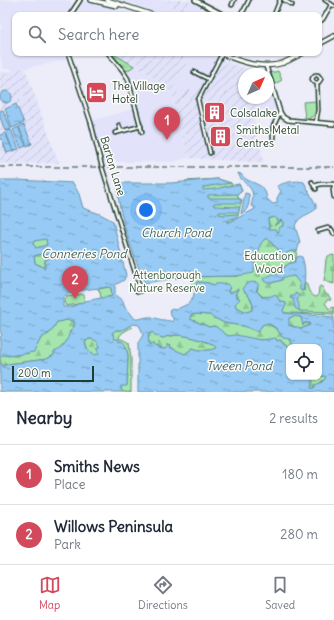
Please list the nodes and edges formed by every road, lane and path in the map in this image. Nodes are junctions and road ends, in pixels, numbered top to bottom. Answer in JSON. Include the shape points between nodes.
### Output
{"nodes":[{"id":1,"x":77,"y":0,"type":"edge"},
{"id":2,"x":80,"y":0,"type":"edge"},
{"id":3,"x":91,"y":0,"type":"edge"},
{"id":4,"x":107,"y":0,"type":"edge"},
{"id":5,"x":195,"y":0,"type":"edge"},
{"id":6,"x":234,"y":0,"type":"edge"},
{"id":7,"x":249,"y":0,"type":"edge"},
{"id":8,"x":280,"y":0,"type":"edge"},
{"id":9,"x":284,"y":0,"type":"edge"},
{"id":10,"x":325,"y":0,"type":"edge"},
{"id":11,"x":232,"y":5,"type":"dead end"},
{"id":12,"x":292,"y":5,"type":"dead end"},
{"id":13,"x":332,"y":5,"type":"edge"},
{"id":14,"x":75,"y":7,"type":"junction"},
{"id":15,"x":126,"y":7,"type":"junction"},
{"id":16,"x":244,"y":10,"type":"edge"},
{"id":17,"x":72,"y":12,"type":"edge"},
{"id":18,"x":143,"y":12,"type":"edge"},
{"id":19,"x":218,"y":12,"type":"edge"},
{"id":20,"x":275,"y":12,"type":"edge"},
{"id":21,"x":322,"y":20,"type":"edge"},
{"id":22,"x":334,"y":36,"type":"edge"},
{"id":23,"x":322,"y":42,"type":"edge"},
{"id":24,"x":69,"y":56,"type":"edge"},
{"id":25,"x":110,"y":56,"type":"edge"},
{"id":26,"x":220,"y":56,"type":"edge"},
{"id":27,"x":230,"y":56,"type":"edge"},
{"id":28,"x":297,"y":56,"type":"edge"},
{"id":29,"x":266,"y":66,"type":"junction"},
{"id":30,"x":194,"y":72,"type":"dead end"},
{"id":31,"x":208,"y":80,"type":"junction"},
{"id":32,"x":317,"y":83,"type":"dead end"},
{"id":33,"x":280,"y":112,"type":"junction"},
{"id":34,"x":278,"y":117,"type":"junction"},
{"id":35,"x":283,"y":117,"type":"junction"},
{"id":36,"x":316,"y":122,"type":"junction"},
{"id":37,"x":334,"y":124,"type":"edge"},
{"id":38,"x":119,"y":125,"type":"dead end"},
{"id":39,"x":141,"y":126,"type":"junction"},
{"id":40,"x":121,"y":131,"type":"junction"},
{"id":41,"x":142,"y":132,"type":"dead end"},
{"id":42,"x":115,"y":133,"type":"dead end"},
{"id":43,"x":273,"y":138,"type":"dead end"},
{"id":44,"x":210,"y":153,"type":"dead end"},
{"id":45,"x":312,"y":182,"type":"dead end"},
{"id":46,"x":334,"y":185,"type":"edge"},
{"id":47,"x":334,"y":197,"type":"edge"},
{"id":48,"x":318,"y":231,"type":"dead end"},
{"id":49,"x":334,"y":234,"type":"edge"},
{"id":50,"x":139,"y":285,"type":"dead end"}],
"edges":[{"from":1,"to":14,"type":"street"},
{"from":2,"to":14,"type":"street"},
{"from":3,"to":15,"type":"main road"},
{"from":4,"to":15,"type":"main road"},
{"from":5,"to":19,"type":"street"},
{"from":6,"to":11,"type":"street"},
{"from":7,"to":16,"type":"street"},
{"from":8,"to":20,"type":"street"},
{"from":9,"to":12,"type":"street"},
{"from":10,"to":13,"type":"street"},
{"from":13,"to":21,"type":"street"},
{"from":14,"to":17,"type":"street"},
{"from":15,"to":18,"type":"main road"},
{"from":22,"to":23,"type":"main road"},
{"from":24,"to":50,"type":"street","name":"Barton Lane"},
{"from":25,"to":39,"type":"street","via":[[128,79]]},
{"from":26,"to":31,"type":"street"},
{"from":27,"to":29,"type":"main road"},
{"from":28,"to":29,"type":"main road","via":[[285,62]]},
{"from":29,"to":33,"type":"street"},
{"from":30,"to":31,"type":"street"},
{"from":31,"to":44,"type":"street","via":[[198,100]]},
{"from":32,"to":36,"type":"street"},
{"from":33,"to":34,"type":"street"},
{"from":33,"to":35,"type":"street"},
{"from":34,"to":35,"type":"street"},
{"from":34,"to":43,"type":"street","via":[[273,127]]},
{"from":35,"to":36,"type":"street","via":[[288,120]]},
{"from":36,"to":37,"type":"street"},
{"from":38,"to":40,"type":"street"},
{"from":39,"to":40,"type":"street"},
{"from":39,"to":41,"type":"street"},
{"from":40,"to":42,"type":"street"},
{"from":45,"to":46,"type":"street","via":[[315,187],[321,184]]},
{"from":46,"to":47,"type":"street"},
{"from":48,"to":49,"type":"street","via":[[328,228]]}]}
